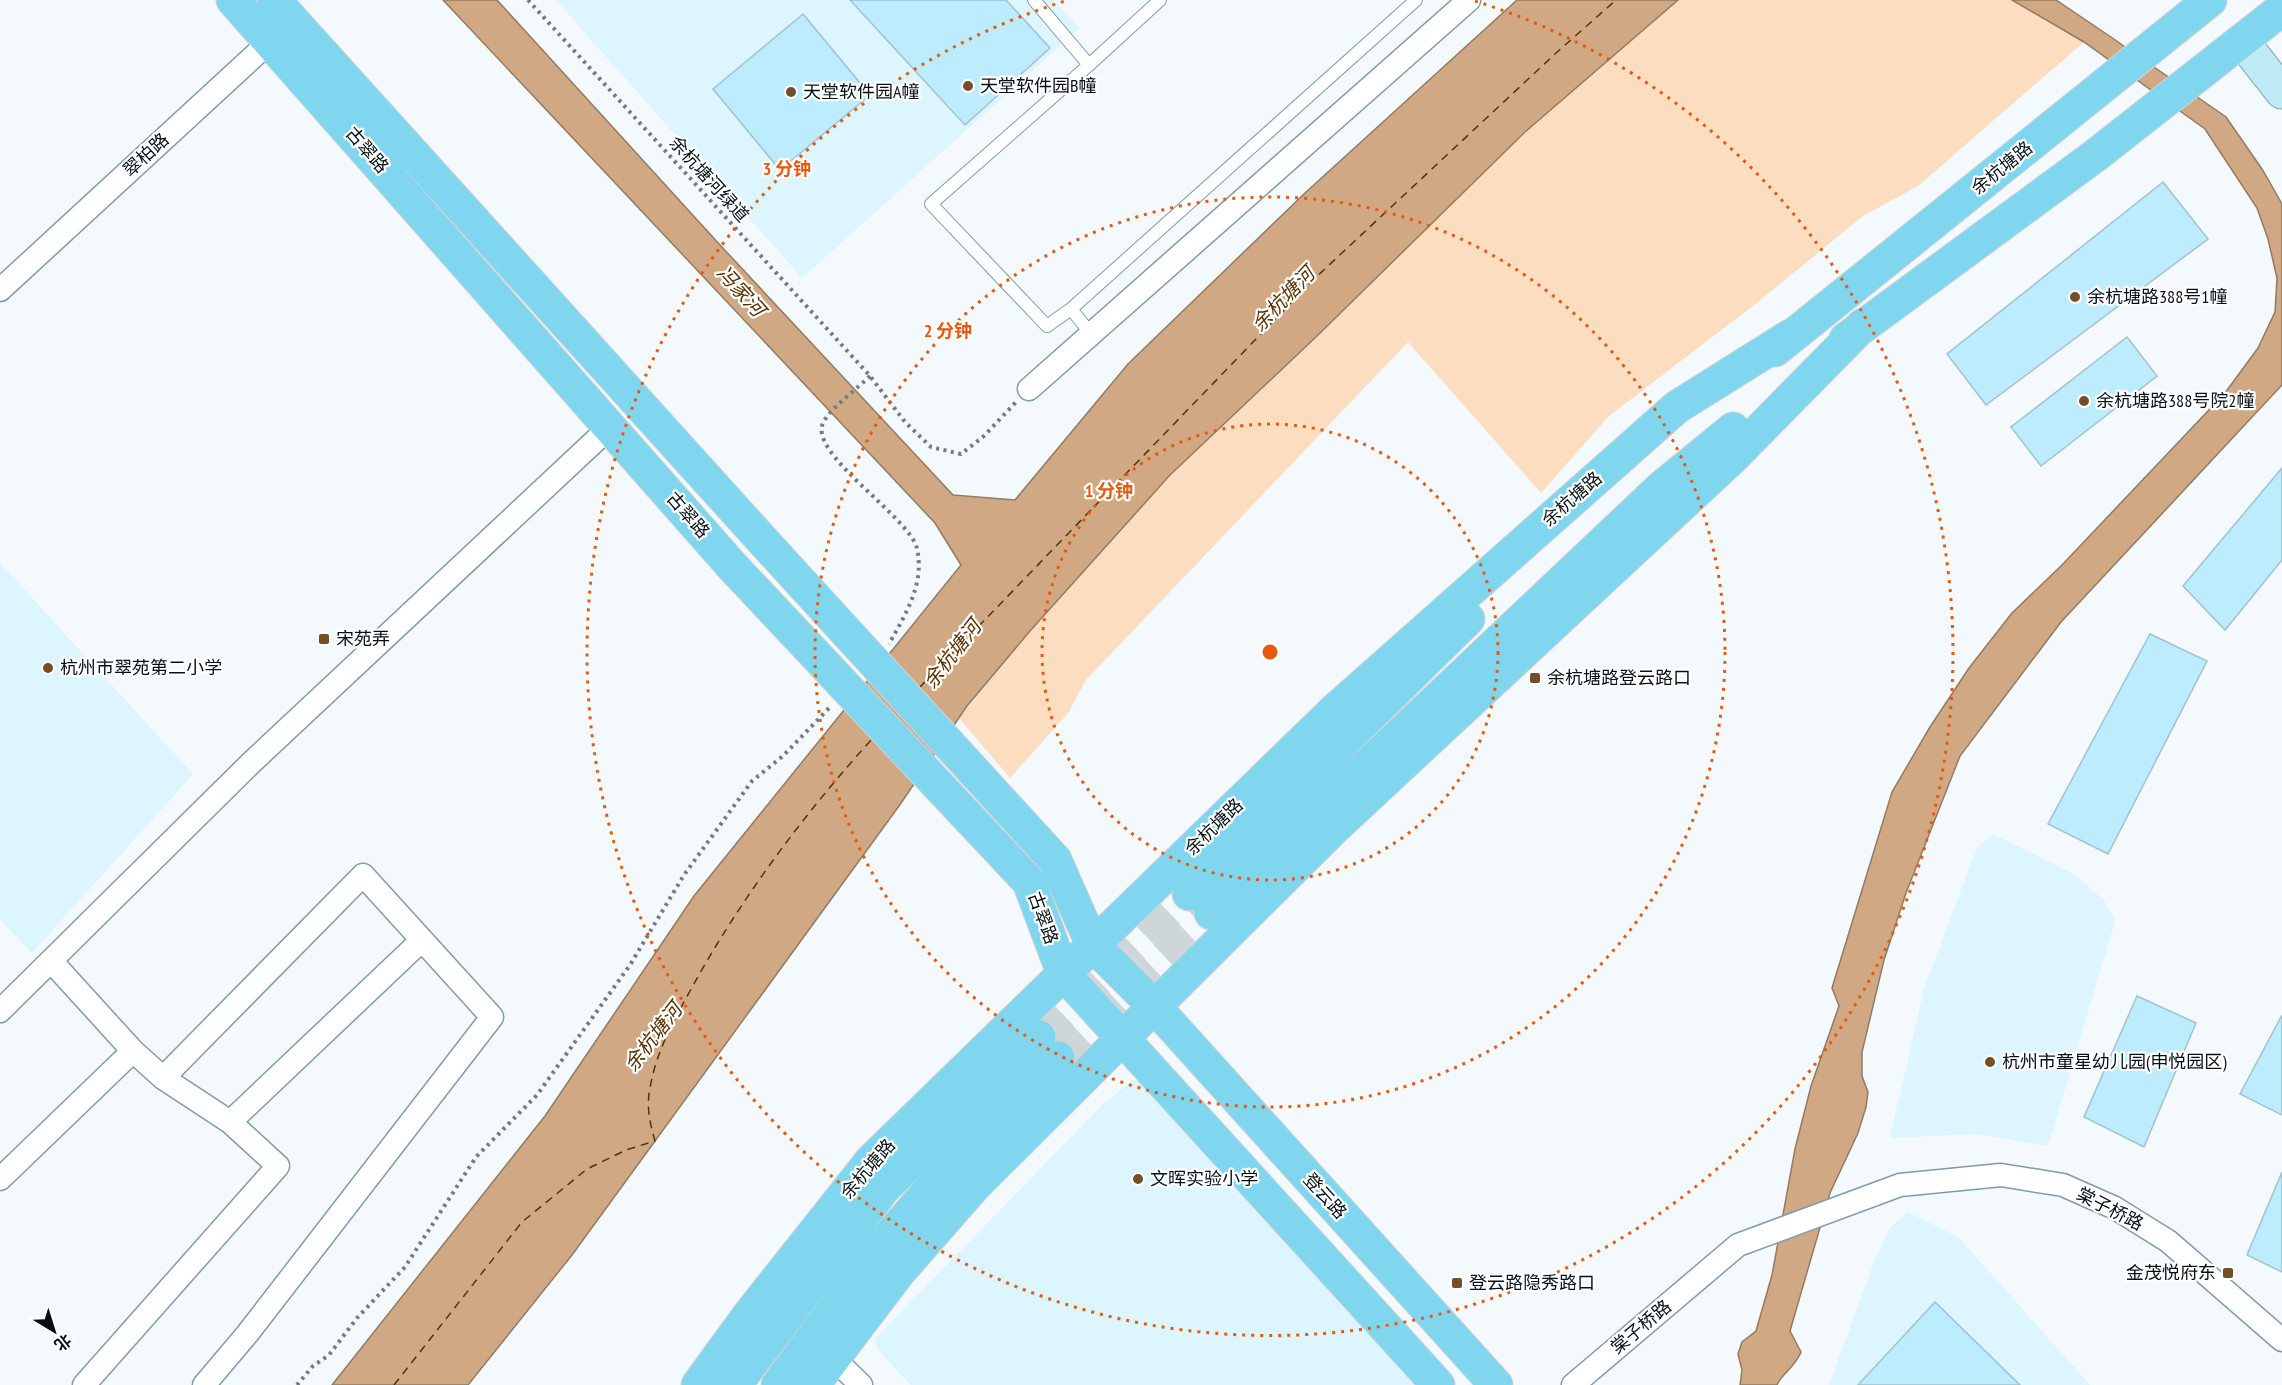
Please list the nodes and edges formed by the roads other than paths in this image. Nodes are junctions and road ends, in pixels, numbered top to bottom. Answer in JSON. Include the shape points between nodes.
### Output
{"nodes":[{"id":1,"x":233,"y":0,"type":"edge"},
{"id":2,"x":1034,"y":0,"type":"edge"},
{"id":3,"x":1160,"y":0,"type":"edge"},
{"id":4,"x":1416,"y":0,"type":"edge"},
{"id":5,"x":1469,"y":0,"type":"edge"},
{"id":6,"x":2210,"y":0,"type":"edge"},
{"id":7,"x":2282,"y":9,"type":"edge"},
{"id":8,"x":279,"y":20,"type":"edge"},
{"id":9,"x":2242,"y":41,"type":"junction"},
{"id":10,"x":1089,"y":65,"type":"junction"},
{"id":11,"x":2282,"y":92,"type":"edge"},
{"id":12,"x":0,"y":290,"type":"edge"},
{"id":13,"x":1071,"y":309,"type":"junction"},
{"id":14,"x":1863,"y":325,"type":"junction"},
{"id":15,"x":1091,"y":334,"type":"junction"},
{"id":16,"x":1792,"y":335,"type":"junction"},
{"id":17,"x":1029,"y":389,"type":"road end"},
{"id":18,"x":610,"y":426,"type":"junction"},
{"id":19,"x":422,"y":940,"type":"junction"},
{"id":20,"x":1092,"y":945,"type":"junction"},
{"id":21,"x":52,"y":962,"type":"junction"},
{"id":22,"x":1063,"y":973,"type":"junction"},
{"id":23,"x":1154,"y":1006,"type":"junction"},
{"id":24,"x":0,"y":1011,"type":"edge"},
{"id":25,"x":1123,"y":1038,"type":"junction"},
{"id":26,"x":133,"y":1051,"type":"junction"},
{"id":27,"x":163,"y":1078,"type":"junction"},
{"id":28,"x":230,"y":1122,"type":"junction"},
{"id":29,"x":0,"y":1179,"type":"edge"},
{"id":30,"x":2282,"y":1340,"type":"edge"},
{"id":31,"x":833,"y":1358,"type":"junction"},
{"id":32,"x":84,"y":1385,"type":"edge"},
{"id":33,"x":204,"y":1385,"type":"edge"},
{"id":34,"x":698,"y":1385,"type":"edge"},
{"id":35,"x":735,"y":1385,"type":"edge"},
{"id":36,"x":778,"y":1385,"type":"edge"},
{"id":37,"x":813,"y":1385,"type":"edge"},
{"id":38,"x":861,"y":1385,"type":"edge"},
{"id":39,"x":1438,"y":1385,"type":"edge"},
{"id":40,"x":1496,"y":1385,"type":"edge"},
{"id":41,"x":1573,"y":1385,"type":"edge"}],
"edges":[{"from":1,"to":8,"type":"main road","name":"古翠路"},
{"from":2,"to":10,"type":"lane"},
{"from":3,"to":10,"type":"lane"},
{"from":4,"to":13,"type":"lane"},
{"from":5,"to":15,"type":"street"},
{"from":6,"to":16,"type":"main road","name":"余杭塘路"},
{"from":7,"to":9,"type":"main road","name":"余杭塘路"},
{"from":8,"to":12,"type":"street","name":"翠柏路"},
{"from":8,"to":18,"type":"main road","name":"古翠路"},
{"from":8,"to":20,"type":"main road","name":"古翠路","bridge":true,"via":[[1055,860]]},
{"from":9,"to":11,"type":"street"},
{"from":9,"to":14,"type":"main road","name":"余杭塘路","via":[[2096,155]]},
{"from":10,"to":13,"type":"lane","via":[[931,204],[1047,326]]},
{"from":13,"to":15,"type":"lane"},
{"from":14,"to":16,"type":"main road","name":"余杭塘路","via":[[1662,487],[1200,903],[1484,603]]},
{"from":14,"to":23,"type":"main road","name":"余杭塘路","via":[[1732,458],[1333,829]]},
{"from":15,"to":17,"type":"street"},
{"from":16,"to":20,"type":"main road","name":"余杭塘路","via":[[1668,414],[1335,710]]},
{"from":18,"to":21,"type":"street","via":[[252,762]]},
{"from":18,"to":22,"type":"main road","name":"古翠路","bridge":true,"via":[[732,566],[1029,882]]},
{"from":19,"to":27,"type":"street","via":[[363,875]]},
{"from":19,"to":28,"type":"street"},
{"from":19,"to":33,"type":"street","via":[[492,1017]]},
{"from":20,"to":22,"type":"main road","name":"余杭塘路"},
{"from":20,"to":23,"type":"main road","name":"古翠路"},
{"from":21,"to":24,"type":"street"},
{"from":21,"to":26,"type":"street"},
{"from":22,"to":25,"type":"main road","name":"古翠路"},
{"from":22,"to":34,"type":"main road","name":"余杭塘路","via":[[871,1161]]},
{"from":23,"to":25,"type":"main road","name":"余杭塘路"},
{"from":23,"to":40,"type":"main road","name":"登云路"},
{"from":25,"to":31,"type":"main road","name":"余杭塘路","via":[[976,1184],[899,1272]]},
{"from":25,"to":39,"type":"main road"},
{"from":26,"to":27,"type":"street"},
{"from":26,"to":29,"type":"street"},
{"from":27,"to":28,"type":"street"},
{"from":28,"to":32,"type":"street","via":[[278,1166]]},
{"from":30,"to":41,"type":"street","name":"棠子桥路","via":[[2168,1241],[2115,1208],[2063,1185],[2001,1175],[1900,1185],[1738,1245]]},
{"from":31,"to":37,"type":"main road","name":"余杭塘路"},
{"from":31,"to":38,"type":"street"},
{"from":35,"to":36,"type":"main road","name":"余杭塘路","via":[[883,1189],[1049,1048],[879,1248]]}]}
